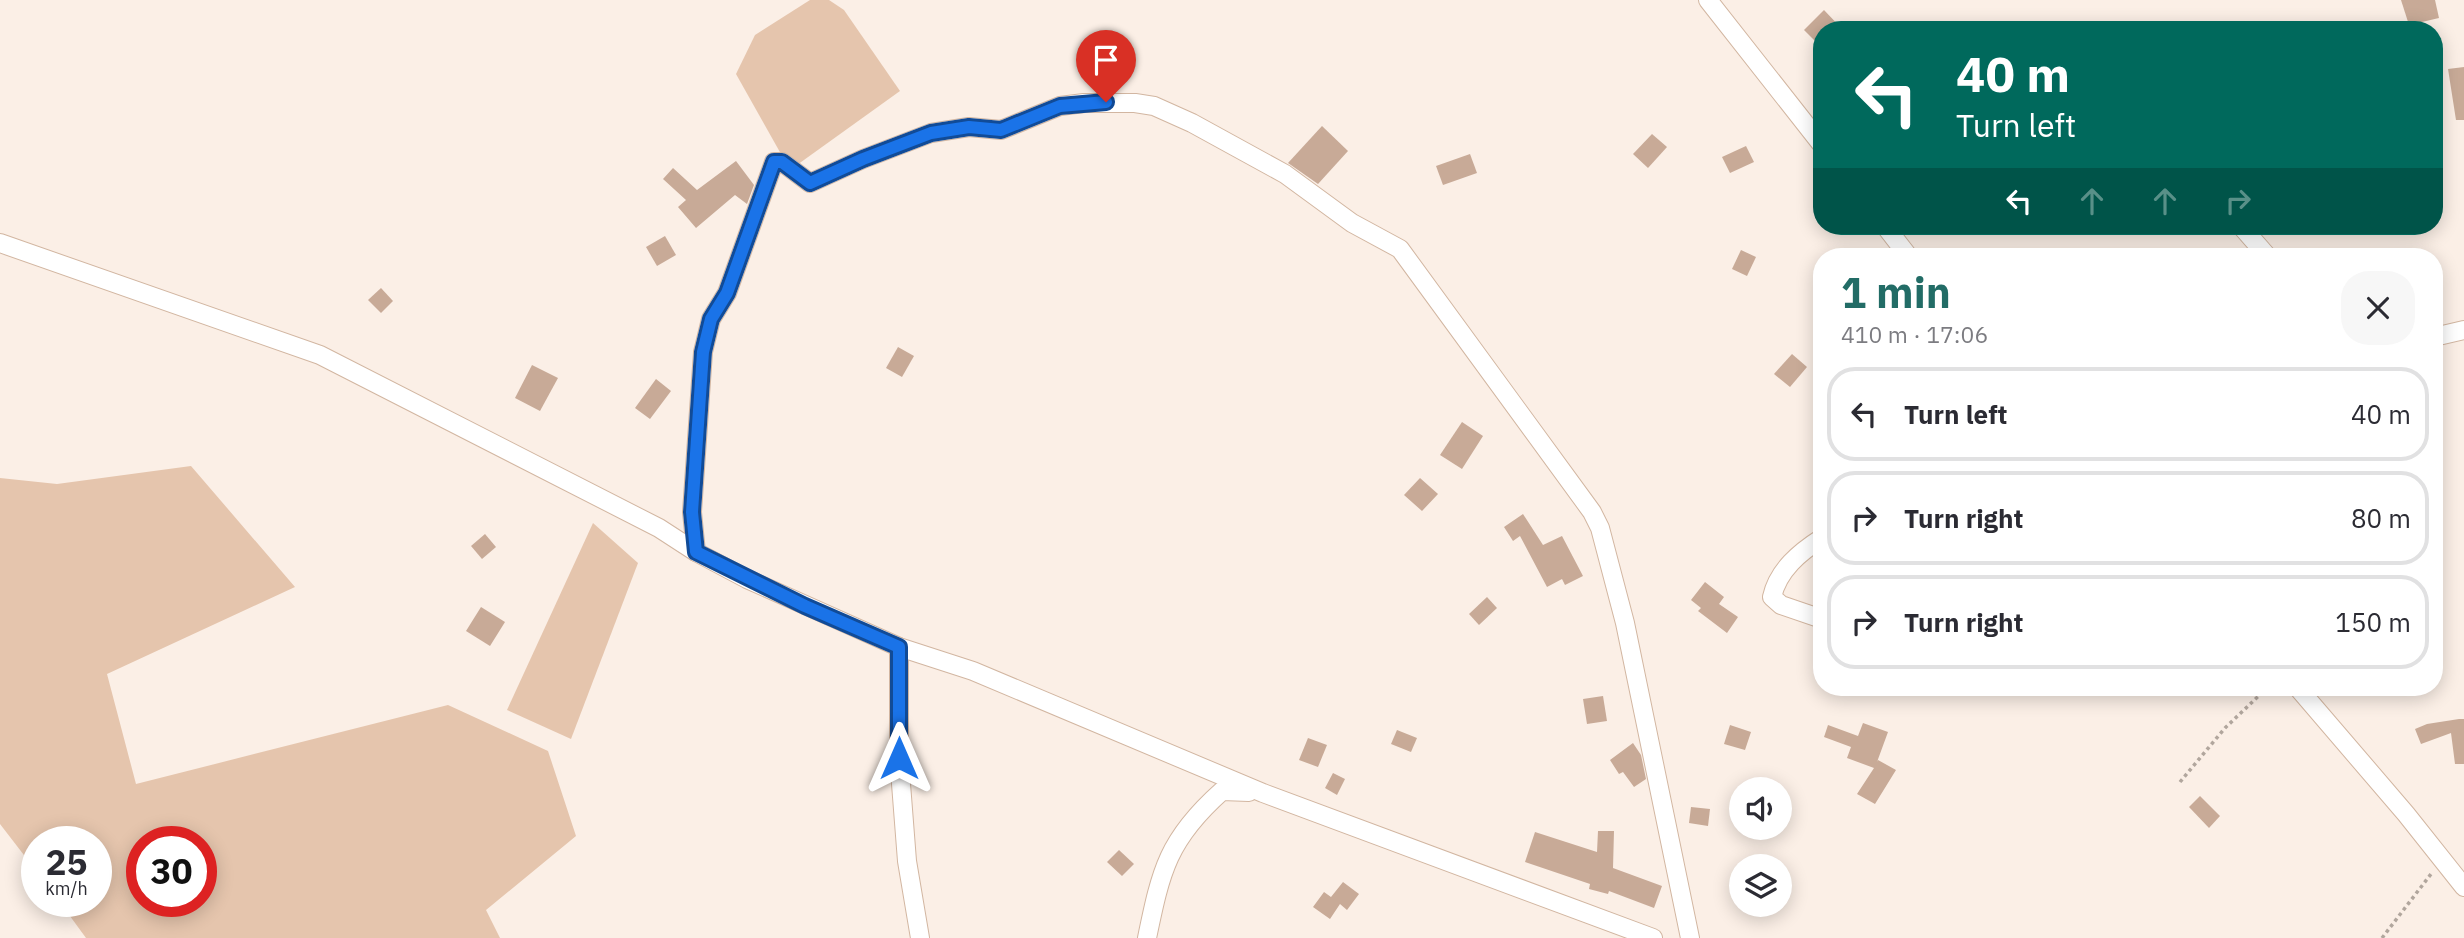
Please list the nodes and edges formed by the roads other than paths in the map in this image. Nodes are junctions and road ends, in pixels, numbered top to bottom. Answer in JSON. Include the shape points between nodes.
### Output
{"nodes":[{"id":1,"x":1708,"y":0,"type":"edge"},
{"id":2,"x":1813,"y":134,"type":"edge"},
{"id":3,"x":0,"y":243,"type":"edge"},
{"id":4,"x":2464,"y":330,"type":"edge"},
{"id":5,"x":2443,"y":335,"type":"edge"},
{"id":6,"x":1813,"y":545,"type":"edge"},
{"id":7,"x":696,"y":552,"type":"junction"},
{"id":8,"x":1813,"y":616,"type":"edge"},
{"id":9,"x":899,"y":647,"type":"junction"},
{"id":10,"x":2305,"y":696,"type":"edge"},
{"id":11,"x":1263,"y":793,"type":"junction"},
{"id":12,"x":2464,"y":887,"type":"edge"},
{"id":13,"x":920,"y":938,"type":"edge"},
{"id":14,"x":1147,"y":938,"type":"edge"},
{"id":15,"x":1653,"y":938,"type":"edge"},
{"id":16,"x":1690,"y":938,"type":"edge"}],
"edges":[{"from":1,"to":2,"type":"street"},
{"from":3,"to":7,"type":"street","via":[[320,355],[659,528]]},
{"from":4,"to":5,"type":"street"},
{"from":6,"to":8,"type":"street","via":[[1792,560],[1772,597]]},
{"from":7,"to":9,"type":"street"},
{"from":7,"to":16,"type":"street","via":[[692,512],[703,352],[711,319],[727,293],[774,162],[782,162],[810,183],[931,133],[969,127],[1001,130],[1060,106],[1084,103],[1154,106],[1285,174],[1352,223],[1400,249],[1592,512],[1625,623]]},
{"from":9,"to":11,"type":"street","via":[[973,671]]},
{"from":9,"to":13,"type":"street","via":[[906,860]]},
{"from":10,"to":12,"type":"street"},
{"from":11,"to":14,"type":"street","via":[[1222,791],[1185,828],[1158,885]]},
{"from":11,"to":15,"type":"street"}]}
